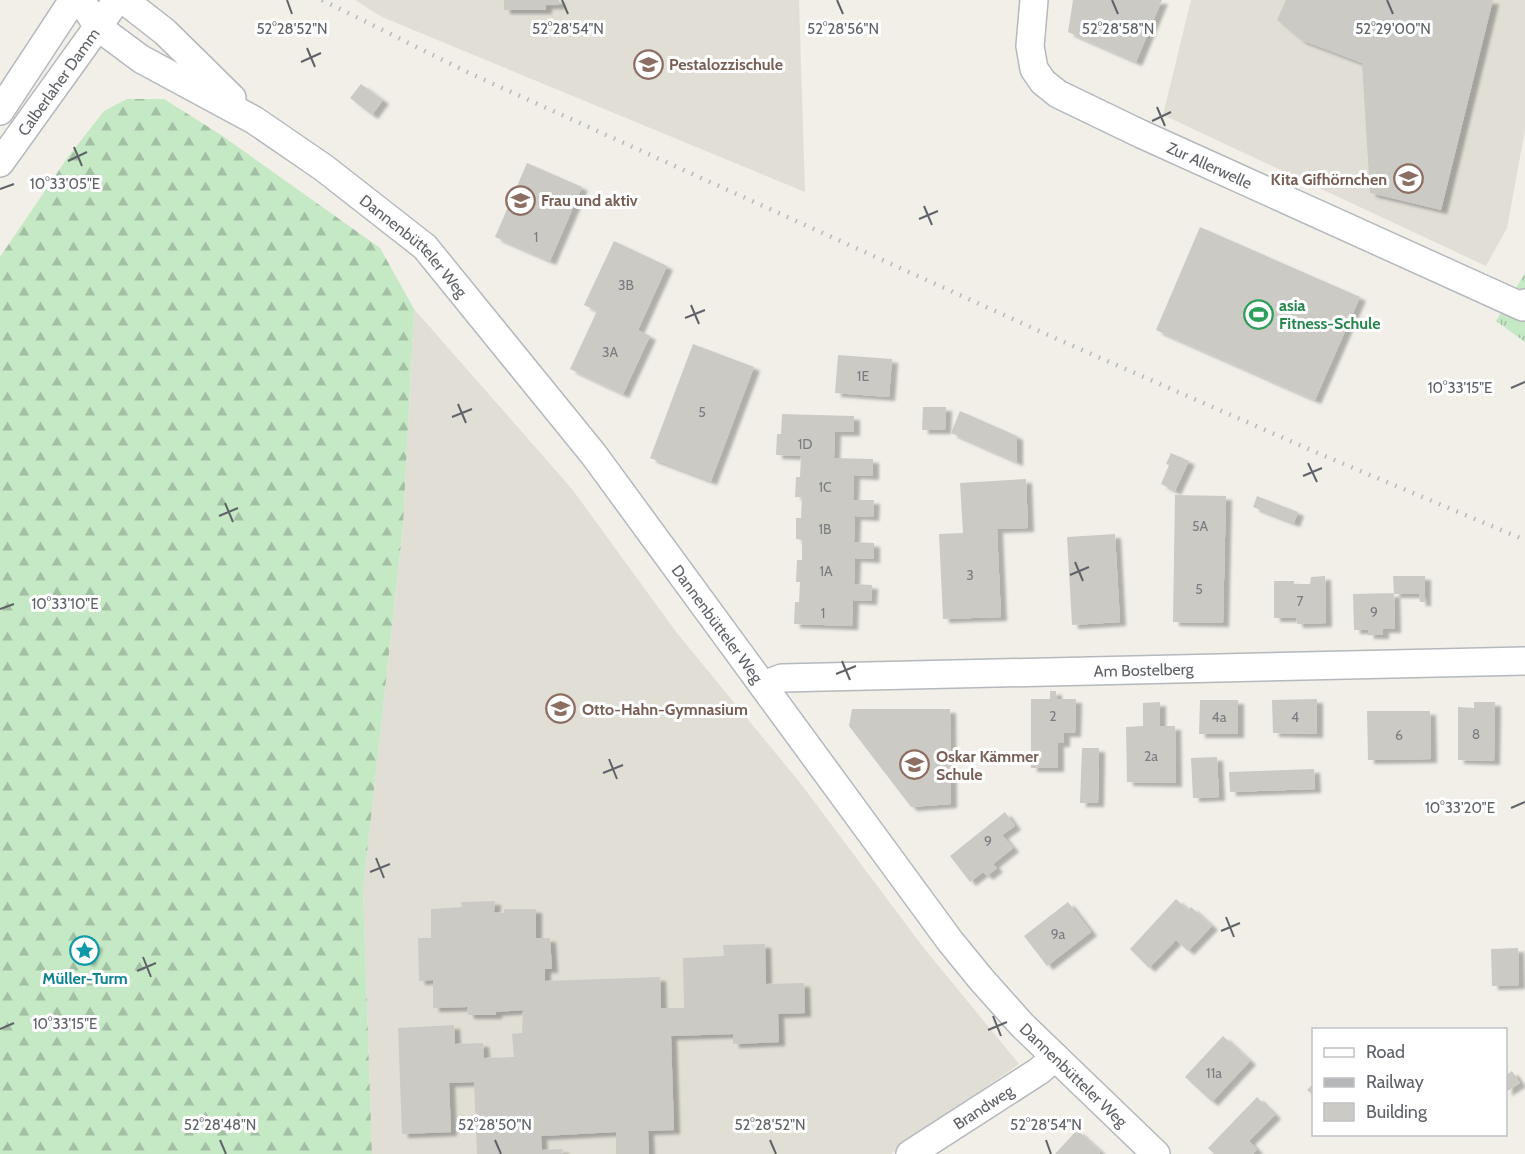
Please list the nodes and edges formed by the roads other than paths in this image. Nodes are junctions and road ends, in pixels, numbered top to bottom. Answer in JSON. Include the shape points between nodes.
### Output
{"nodes":[{"id":1,"x":73,"y":0,"type":"edge"},
{"id":2,"x":81,"y":0,"type":"edge"},
{"id":3,"x":117,"y":0,"type":"edge"},
{"id":4,"x":124,"y":0,"type":"edge"},
{"id":5,"x":1034,"y":0,"type":"edge"},
{"id":6,"x":98,"y":27,"type":"junction"},
{"id":7,"x":0,"y":111,"type":"edge"},
{"id":8,"x":254,"y":120,"type":"junction"},
{"id":9,"x":0,"y":163,"type":"edge"},
{"id":10,"x":1524,"y":305,"type":"edge"},
{"id":11,"x":1525,"y":661,"type":"edge"},
{"id":12,"x":763,"y":685,"type":"junction"},
{"id":13,"x":1055,"y":1057,"type":"junction"},
{"id":14,"x":910,"y":1154,"type":"edge"},
{"id":15,"x":1156,"y":1154,"type":"edge"}],
"edges":[{"from":1,"to":7,"type":"street","name":"Calberlaher Damm"},
{"from":2,"to":6,"type":"street","name":"Dannenbütteler Weg"},
{"from":3,"to":6,"type":"street","name":"Calberlaher Damm"},
{"from":4,"to":8,"type":"street","name":"Dannenbütteler Weg","via":[[165,32]]},
{"from":5,"to":10,"type":"street","name":"Zur Allerwelle","via":[[1030,46],[1034,69],[1058,94]]},
{"from":6,"to":8,"type":"street","name":"Dannenbütteler Weg","via":[[141,59]]},
{"from":6,"to":9,"type":"street","name":"Calberlaher Damm"},
{"from":8,"to":12,"type":"street","name":"Dannenbütteler Weg","via":[[324,168],[425,247],[594,455]]},
{"from":11,"to":12,"type":"street","name":"Am Bostelberg","via":[[782,678]]},
{"from":12,"to":13,"type":"street","name":"Dannenbütteler Weg","via":[[950,941]]},
{"from":13,"to":14,"type":"street","name":"Brandweg"},
{"from":13,"to":15,"type":"street","name":"Dannenbütteler Weg"}]}
